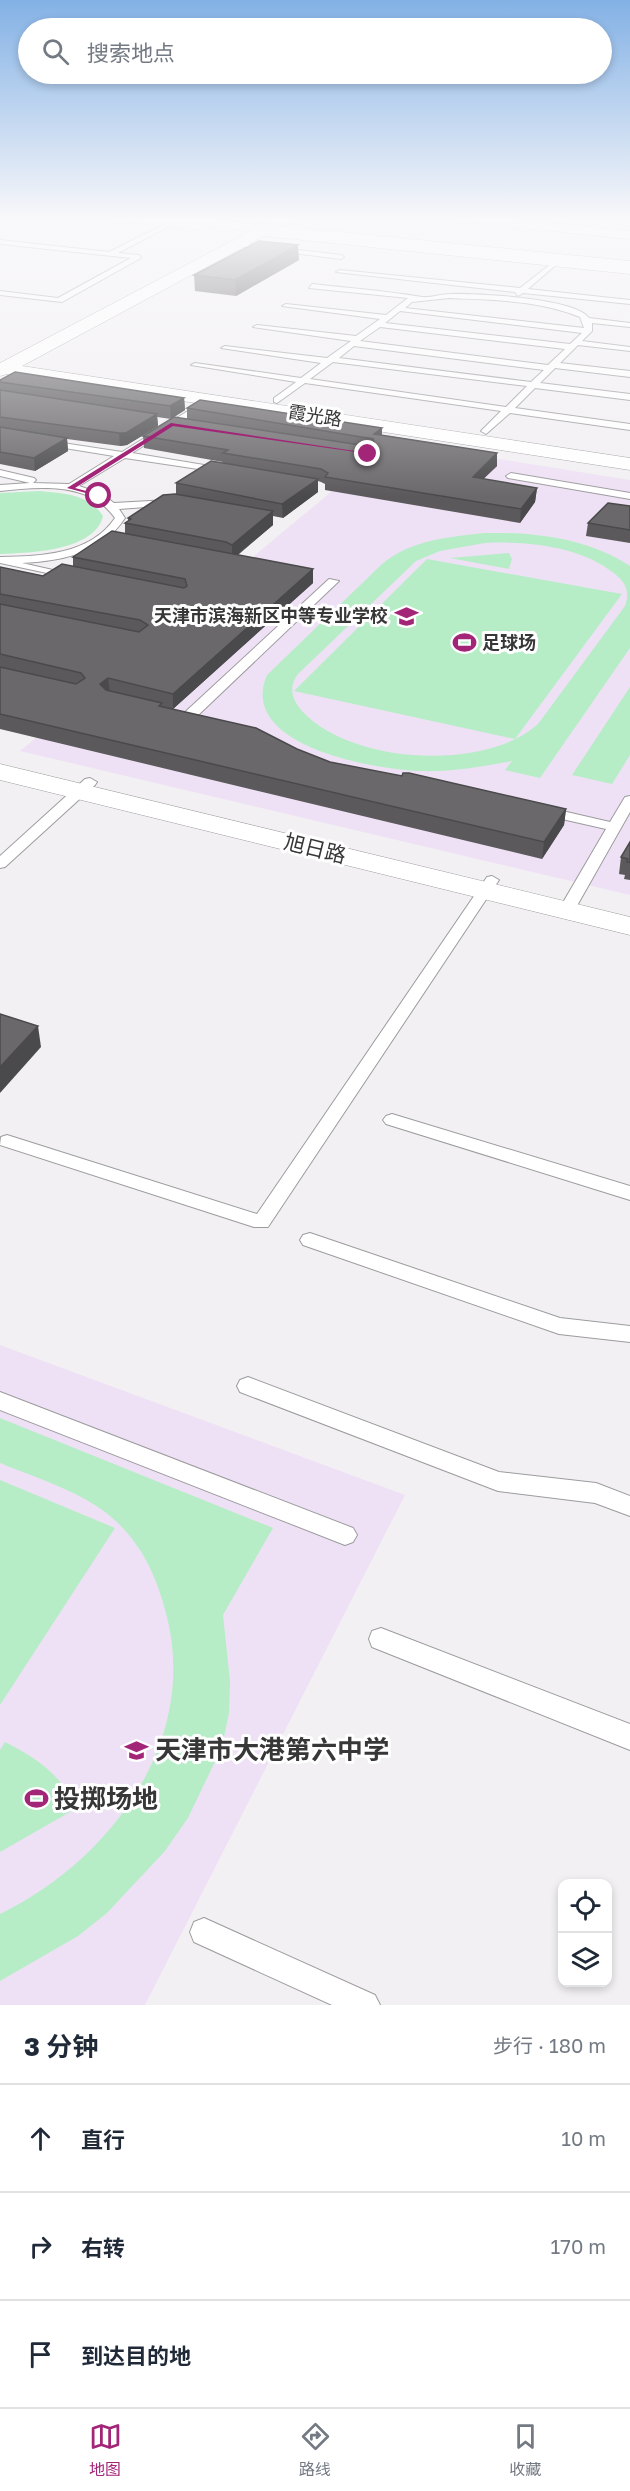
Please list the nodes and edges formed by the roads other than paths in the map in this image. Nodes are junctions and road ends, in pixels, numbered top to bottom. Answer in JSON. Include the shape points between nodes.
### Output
{"nodes":[{"id":1,"x":108,"y":311,"type":"edge"},
{"id":2,"x":112,"y":311,"type":"edge"},
{"id":3,"x":328,"y":311,"type":"edge"},
{"id":4,"x":396,"y":311,"type":"edge"},
{"id":5,"x":412,"y":311,"type":"edge"},
{"id":6,"x":572,"y":311,"type":"edge"},
{"id":7,"x":387,"y":317,"type":"junction"},
{"id":8,"x":587,"y":320,"type":"junction"},
{"id":9,"x":377,"y":324,"type":"junction"},
{"id":10,"x":630,"y":325,"type":"edge"},
{"id":11,"x":257,"y":327,"type":"dead end"},
{"id":12,"x":588,"y":331,"type":"junction"},
{"id":13,"x":356,"y":341,"type":"junction"},
{"id":14,"x":574,"y":345,"type":"junction"},
{"id":15,"x":225,"y":348,"type":"dead end"},
{"id":16,"x":630,"y":349,"type":"edge"},
{"id":17,"x":329,"y":360,"type":"junction"},
{"id":18,"x":195,"y":365,"type":"dead end"},
{"id":19,"x":552,"y":366,"type":"junction"},
{"id":20,"x":3,"y":367,"type":"edge"},
{"id":21,"x":630,"y":374,"type":"edge"},
{"id":22,"x":302,"y":380,"type":"junction"},
{"id":23,"x":532,"y":385,"type":"junction"},
{"id":24,"x":213,"y":398,"type":"junction"},
{"id":25,"x":630,"y":398,"type":"edge"},
{"id":26,"x":277,"y":400,"type":"dead end"},
{"id":27,"x":507,"y":409,"type":"junction"},
{"id":28,"x":161,"y":422,"type":"edge"},
{"id":29,"x":172,"y":424,"type":"junction"},
{"id":30,"x":184,"y":426,"type":"edge"},
{"id":31,"x":630,"y":427,"type":"edge"},
{"id":32,"x":486,"y":431,"type":"dead end"},
{"id":33,"x":34,"y":440,"type":"edge"},
{"id":34,"x":123,"y":455,"type":"junction"},
{"id":35,"x":630,"y":462,"type":"edge"},
{"id":36,"x":228,"y":472,"type":"edge"},
{"id":37,"x":0,"y":473,"type":"edge"},
{"id":38,"x":511,"y":477,"type":"dead end"},
{"id":39,"x":39,"y":486,"type":"junction"},
{"id":40,"x":0,"y":488,"type":"edge"},
{"id":41,"x":70,"y":488,"type":"junction"},
{"id":42,"x":630,"y":496,"type":"edge"},
{"id":43,"x":176,"y":502,"type":"edge"},
{"id":44,"x":114,"y":506,"type":"junction"},
{"id":45,"x":1,"y":560,"type":"edge"},
{"id":46,"x":79,"y":578,"type":"edge"},
{"id":47,"x":333,"y":581,"type":"dead end"},
{"id":48,"x":210,"y":722,"type":"edge"},
{"id":49,"x":0,"y":760,"type":"edge"},
{"id":50,"x":0,"y":772,"type":"edge"},
{"id":51,"x":85,"y":787,"type":"junction"},
{"id":52,"x":630,"y":800,"type":"edge"},
{"id":53,"x":527,"y":807,"type":"edge"},
{"id":54,"x":615,"y":827,"type":"junction"},
{"id":55,"x":0,"y":864,"type":"edge"},
{"id":56,"x":488,"y":885,"type":"junction"},
{"id":57,"x":569,"y":905,"type":"junction"},
{"id":58,"x":630,"y":914,"type":"edge"},
{"id":59,"x":630,"y":926,"type":"edge"},
{"id":60,"x":392,"y":1120,"type":"dead end"},
{"id":61,"x":7,"y":1141,"type":"dead end"},
{"id":62,"x":630,"y":1193,"type":"edge"},
{"id":63,"x":310,"y":1240,"type":"dead end"},
{"id":64,"x":630,"y":1334,"type":"edge"},
{"id":65,"x":248,"y":1386,"type":"dead end"},
{"id":66,"x":0,"y":1401,"type":"edge"},
{"id":67,"x":630,"y":1506,"type":"edge"},
{"id":68,"x":345,"y":1535,"type":"dead end"},
{"id":69,"x":381,"y":1639,"type":"dead end"},
{"id":70,"x":630,"y":1737,"type":"edge"},
{"id":71,"x":204,"y":1932,"type":"dead end"},
{"id":72,"x":365,"y":2005,"type":"edge"}],
"edges":[{"from":1,"to":20,"type":"street"},
{"from":2,"to":20,"type":"street"},
{"from":3,"to":7,"type":"lane"},
{"from":4,"to":7,"type":"lane"},
{"from":5,"to":12,"type":"lane"},
{"from":6,"to":8,"type":"lane"},
{"from":7,"to":9,"type":"lane"},
{"from":8,"to":10,"type":"lane"},
{"from":8,"to":12,"type":"lane"},
{"from":9,"to":13,"type":"lane"},
{"from":9,"to":14,"type":"lane"},
{"from":11,"to":13,"type":"lane"},
{"from":12,"to":14,"type":"lane"},
{"from":13,"to":17,"type":"lane"},
{"from":13,"to":19,"type":"lane"},
{"from":14,"to":16,"type":"lane"},
{"from":14,"to":19,"type":"lane"},
{"from":15,"to":17,"type":"lane"},
{"from":17,"to":22,"type":"lane"},
{"from":17,"to":23,"type":"lane"},
{"from":18,"to":22,"type":"lane"},
{"from":19,"to":21,"type":"lane"},
{"from":19,"to":23,"type":"lane"},
{"from":20,"to":24,"type":"street","name":"霞光路"},
{"from":22,"to":26,"type":"lane"},
{"from":22,"to":27,"type":"lane"},
{"from":23,"to":25,"type":"lane"},
{"from":23,"to":27,"type":"lane"},
{"from":24,"to":29,"type":"lane"},
{"from":24,"to":35,"type":"street","name":"霞光路"},
{"from":27,"to":31,"type":"lane"},
{"from":27,"to":32,"type":"lane"},
{"from":28,"to":29,"type":"lane"},
{"from":29,"to":30,"type":"lane"},
{"from":29,"to":34,"type":"lane"},
{"from":33,"to":34,"type":"lane"},
{"from":34,"to":36,"type":"lane"},
{"from":34,"to":41,"type":"lane"},
{"from":37,"to":39,"type":"lane","via":[[31,479]]},
{"from":38,"to":42,"type":"lane"},
{"from":39,"to":40,"type":"lane"},
{"from":39,"to":41,"type":"lane"},
{"from":41,"to":44,"type":"lane","via":[[99,496]]},
{"from":43,"to":44,"type":"lane"},
{"from":44,"to":45,"type":"lane","via":[[120,518],[109,539],[70,552]]},
{"from":45,"to":46,"type":"lane"},
{"from":47,"to":48,"type":"lane","via":[[183,716]]},
{"from":49,"to":51,"type":"street","name":"旭日路"},
{"from":50,"to":51,"type":"street","name":"旭日路"},
{"from":51,"to":55,"type":"lane"},
{"from":51,"to":56,"type":"street","name":"旭日路"},
{"from":52,"to":54,"type":"lane"},
{"from":53,"to":54,"type":"lane"},
{"from":54,"to":57,"type":"lane"},
{"from":56,"to":57,"type":"street","name":"旭日路"},
{"from":56,"to":61,"type":"lane","via":[[261,1222]]},
{"from":57,"to":58,"type":"street","name":"旭日路"},
{"from":57,"to":59,"type":"street","name":"旭日路"},
{"from":60,"to":62,"type":"lane"},
{"from":63,"to":64,"type":"lane","via":[[559,1326]]},
{"from":65,"to":67,"type":"lane","via":[[498,1481],[596,1493]]},
{"from":66,"to":68,"type":"lane"},
{"from":69,"to":70,"type":"lane"},
{"from":71,"to":72,"type":"lane"}]}
